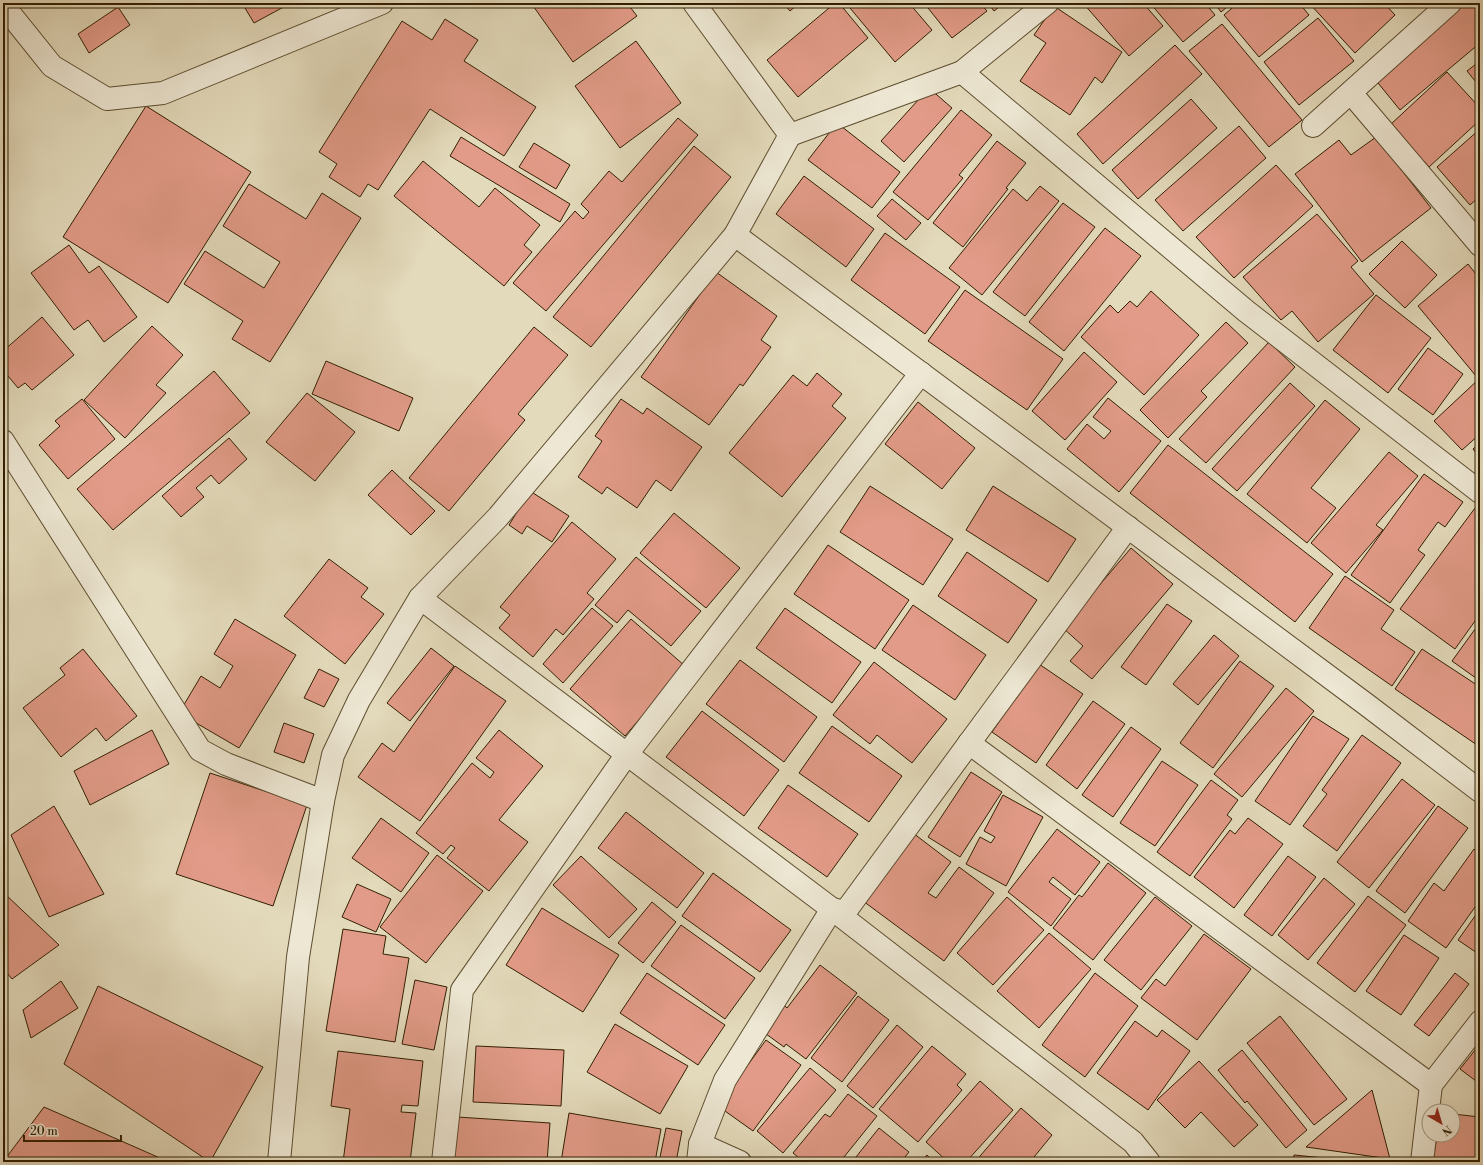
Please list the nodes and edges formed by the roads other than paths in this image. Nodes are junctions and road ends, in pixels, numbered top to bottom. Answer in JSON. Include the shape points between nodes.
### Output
{"nodes":[{"id":1,"x":382,"y":3,"type":"edge"},
{"id":2,"x":694,"y":3,"type":"edge"},
{"id":3,"x":1047,"y":3,"type":"edge"},
{"id":4,"x":1450,"y":3,"type":"edge"},
{"id":5,"x":3,"y":5,"type":"edge"},
{"id":6,"x":962,"y":72,"type":"junction"},
{"id":7,"x":1351,"y":92,"type":"junction"},
{"id":8,"x":1313,"y":126,"type":"dead end"},
{"id":9,"x":790,"y":135,"type":"junction"},
{"id":10,"x":735,"y":235,"type":"junction"},
{"id":11,"x":1480,"y":245,"type":"edge"},
{"id":12,"x":921,"y":373,"type":"junction"},
{"id":13,"x":3,"y":441,"type":"edge"},
{"id":14,"x":1480,"y":492,"type":"edge"},
{"id":15,"x":1128,"y":527,"type":"junction"},
{"id":16,"x":420,"y":598,"type":"junction"},
{"id":17,"x":969,"y":743,"type":"junction"},
{"id":18,"x":626,"y":754,"type":"junction"},
{"id":19,"x":1480,"y":791,"type":"edge"},
{"id":20,"x":323,"y":801,"type":"junction"},
{"id":21,"x":832,"y":909,"type":"junction"},
{"id":22,"x":1480,"y":1022,"type":"edge"},
{"id":23,"x":1431,"y":1085,"type":"junction"},
{"id":24,"x":699,"y":1153,"type":"edge"},
{"id":25,"x":279,"y":1162,"type":"edge"},
{"id":26,"x":444,"y":1162,"type":"edge"},
{"id":27,"x":740,"y":1162,"type":"edge"},
{"id":28,"x":1148,"y":1162,"type":"edge"},
{"id":29,"x":1422,"y":1162,"type":"edge"}],
"edges":[{"from":1,"to":5,"type":"street","via":[[163,93],[107,99],[52,66]]},
{"from":2,"to":9,"type":"street"},
{"from":3,"to":6,"type":"street"},
{"from":4,"to":7,"type":"street"},
{"from":6,"to":9,"type":"street"},
{"from":6,"to":14,"type":"street","via":[[1246,311]]},
{"from":7,"to":8,"type":"street"},
{"from":7,"to":11,"type":"street"},
{"from":9,"to":10,"type":"street"},
{"from":10,"to":12,"type":"street"},
{"from":10,"to":16,"type":"street","via":[[498,517]]},
{"from":12,"to":15,"type":"street"},
{"from":12,"to":18,"type":"street"},
{"from":13,"to":20,"type":"street","via":[[200,750],[226,764]]},
{"from":15,"to":17,"type":"street"},
{"from":15,"to":19,"type":"street"},
{"from":16,"to":18,"type":"street"},
{"from":16,"to":20,"type":"street","via":[[359,700],[333,755]]},
{"from":17,"to":21,"type":"street","via":[[846,912]]},
{"from":17,"to":23,"type":"street"},
{"from":18,"to":21,"type":"street"},
{"from":18,"to":26,"type":"street","via":[[462,990]]},
{"from":20,"to":25,"type":"street","via":[[298,957]]},
{"from":21,"to":24,"type":"street","via":[[725,1080]]},
{"from":21,"to":28,"type":"street","via":[[1132,1142]]},
{"from":22,"to":23,"type":"street"},
{"from":23,"to":29,"type":"street"},
{"from":24,"to":27,"type":"street"}]}
